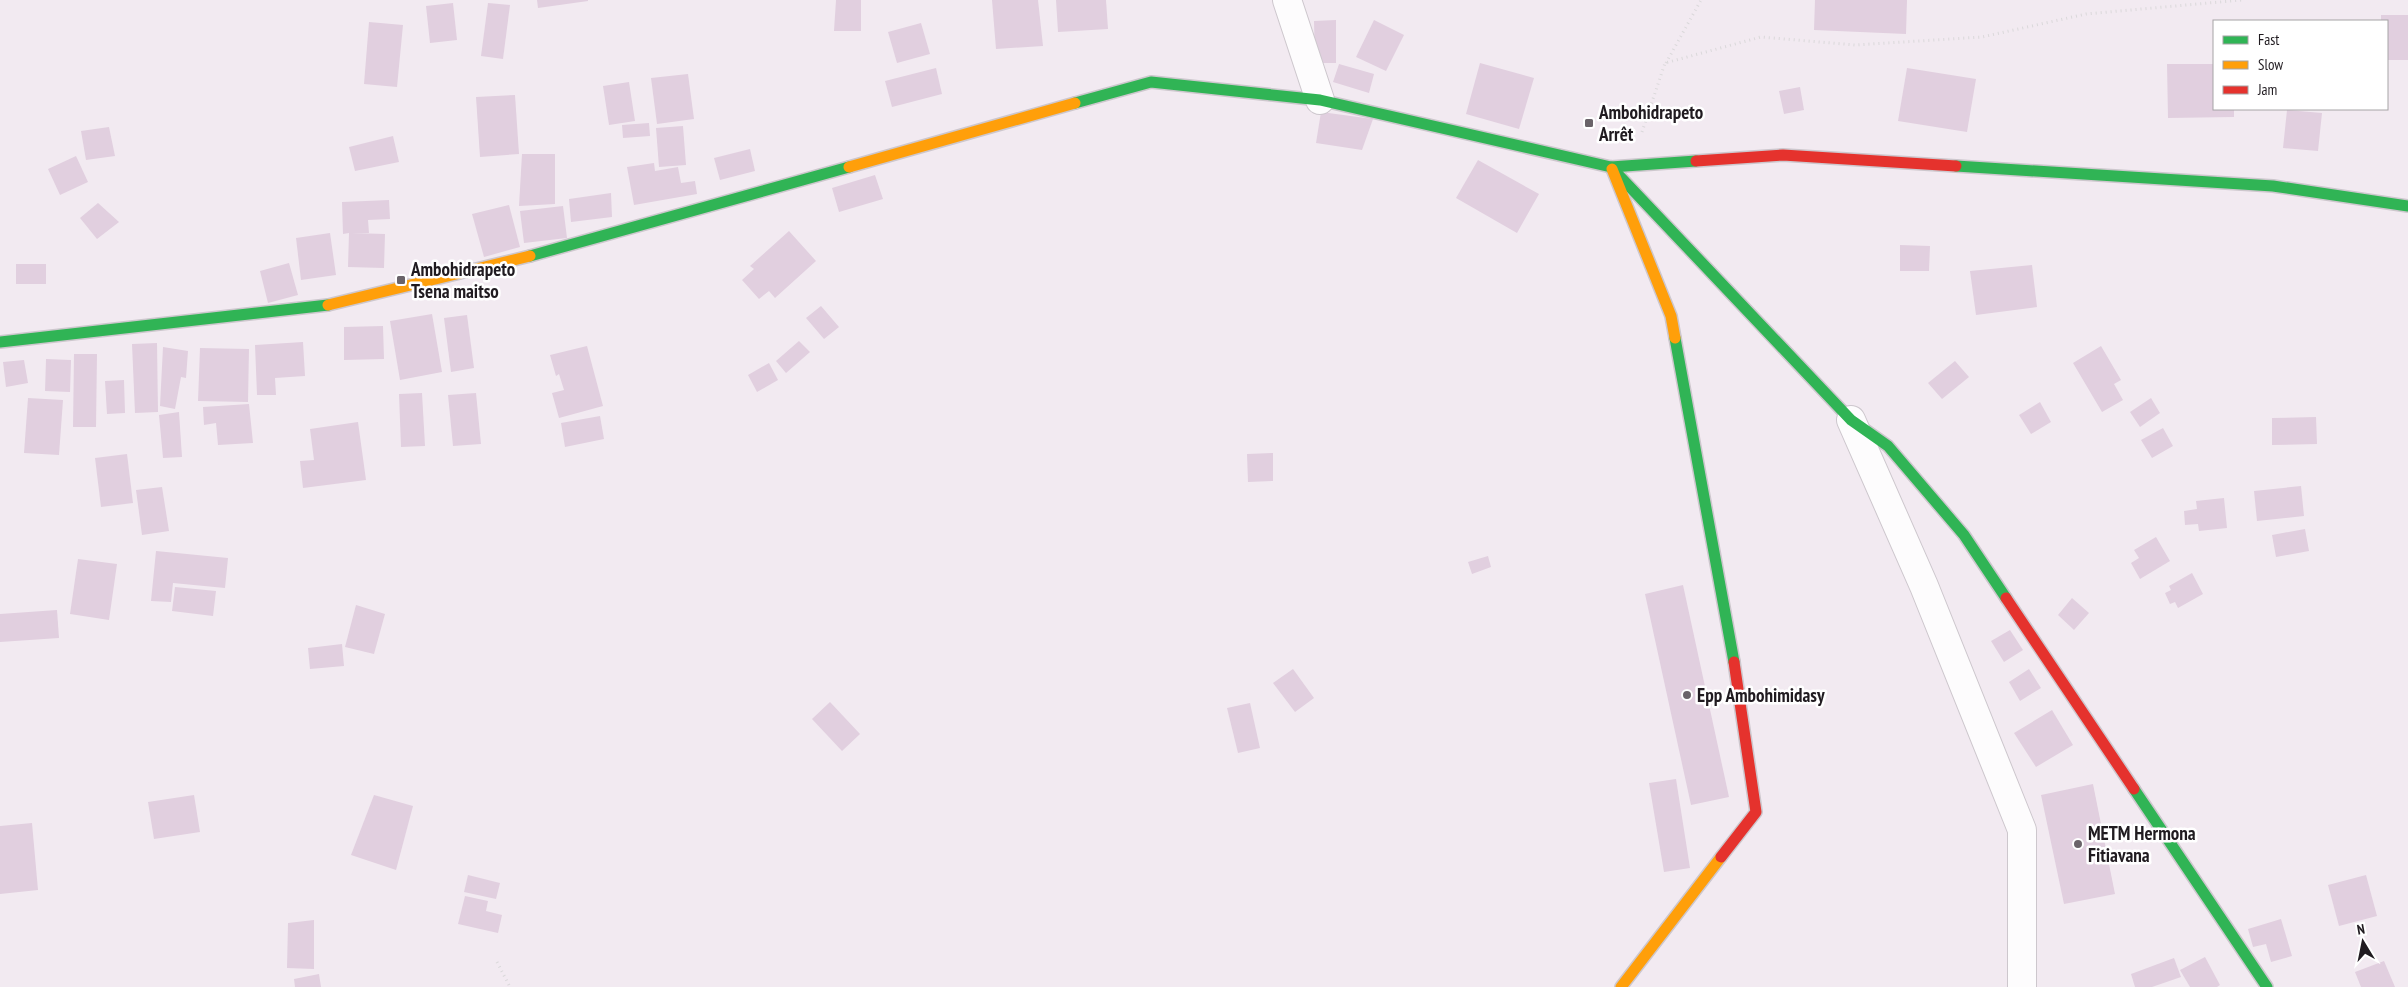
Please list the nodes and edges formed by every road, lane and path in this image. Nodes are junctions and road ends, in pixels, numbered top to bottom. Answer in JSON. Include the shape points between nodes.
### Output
{"nodes":[{"id":1,"x":1287,"y":0,"type":"edge"},
{"id":2,"x":1701,"y":0,"type":"edge"},
{"id":3,"x":2242,"y":0,"type":"edge"},
{"id":4,"x":1665,"y":63,"type":"junction"},
{"id":5,"x":1320,"y":100,"type":"junction"},
{"id":6,"x":1612,"y":167,"type":"junction"},
{"id":7,"x":2408,"y":206,"type":"edge"},
{"id":8,"x":0,"y":342,"type":"edge"},
{"id":9,"x":1851,"y":420,"type":"junction"},
{"id":10,"x":497,"y":962,"type":"dead end"},
{"id":11,"x":510,"y":987,"type":"edge"},
{"id":12,"x":1621,"y":987,"type":"edge"},
{"id":13,"x":2022,"y":987,"type":"edge"},
{"id":14,"x":2267,"y":987,"type":"edge"}],
"edges":[{"from":1,"to":5,"type":"street"},
{"from":2,"to":4,"type":"path"},
{"from":3,"to":4,"type":"path","via":[[2086,14],[1982,36],[1855,45],[1761,37]]},
{"from":4,"to":6,"type":"path","via":[[1645,126],[1630,156]]},
{"from":5,"to":6,"type":"street"},
{"from":5,"to":8,"type":"street","via":[[1151,82],[534,256],[331,305]]},
{"from":6,"to":7,"type":"street","via":[[1783,155],[2273,186]]},
{"from":6,"to":9,"type":"street"},
{"from":6,"to":12,"type":"street","via":[[1671,316],[1726,610],[1756,812]]},
{"from":9,"to":13,"type":"street","via":[[1924,586],[2022,830]]},
{"from":9,"to":14,"type":"street","via":[[1888,446],[1964,535]]},
{"from":10,"to":11,"type":"path"}]}
